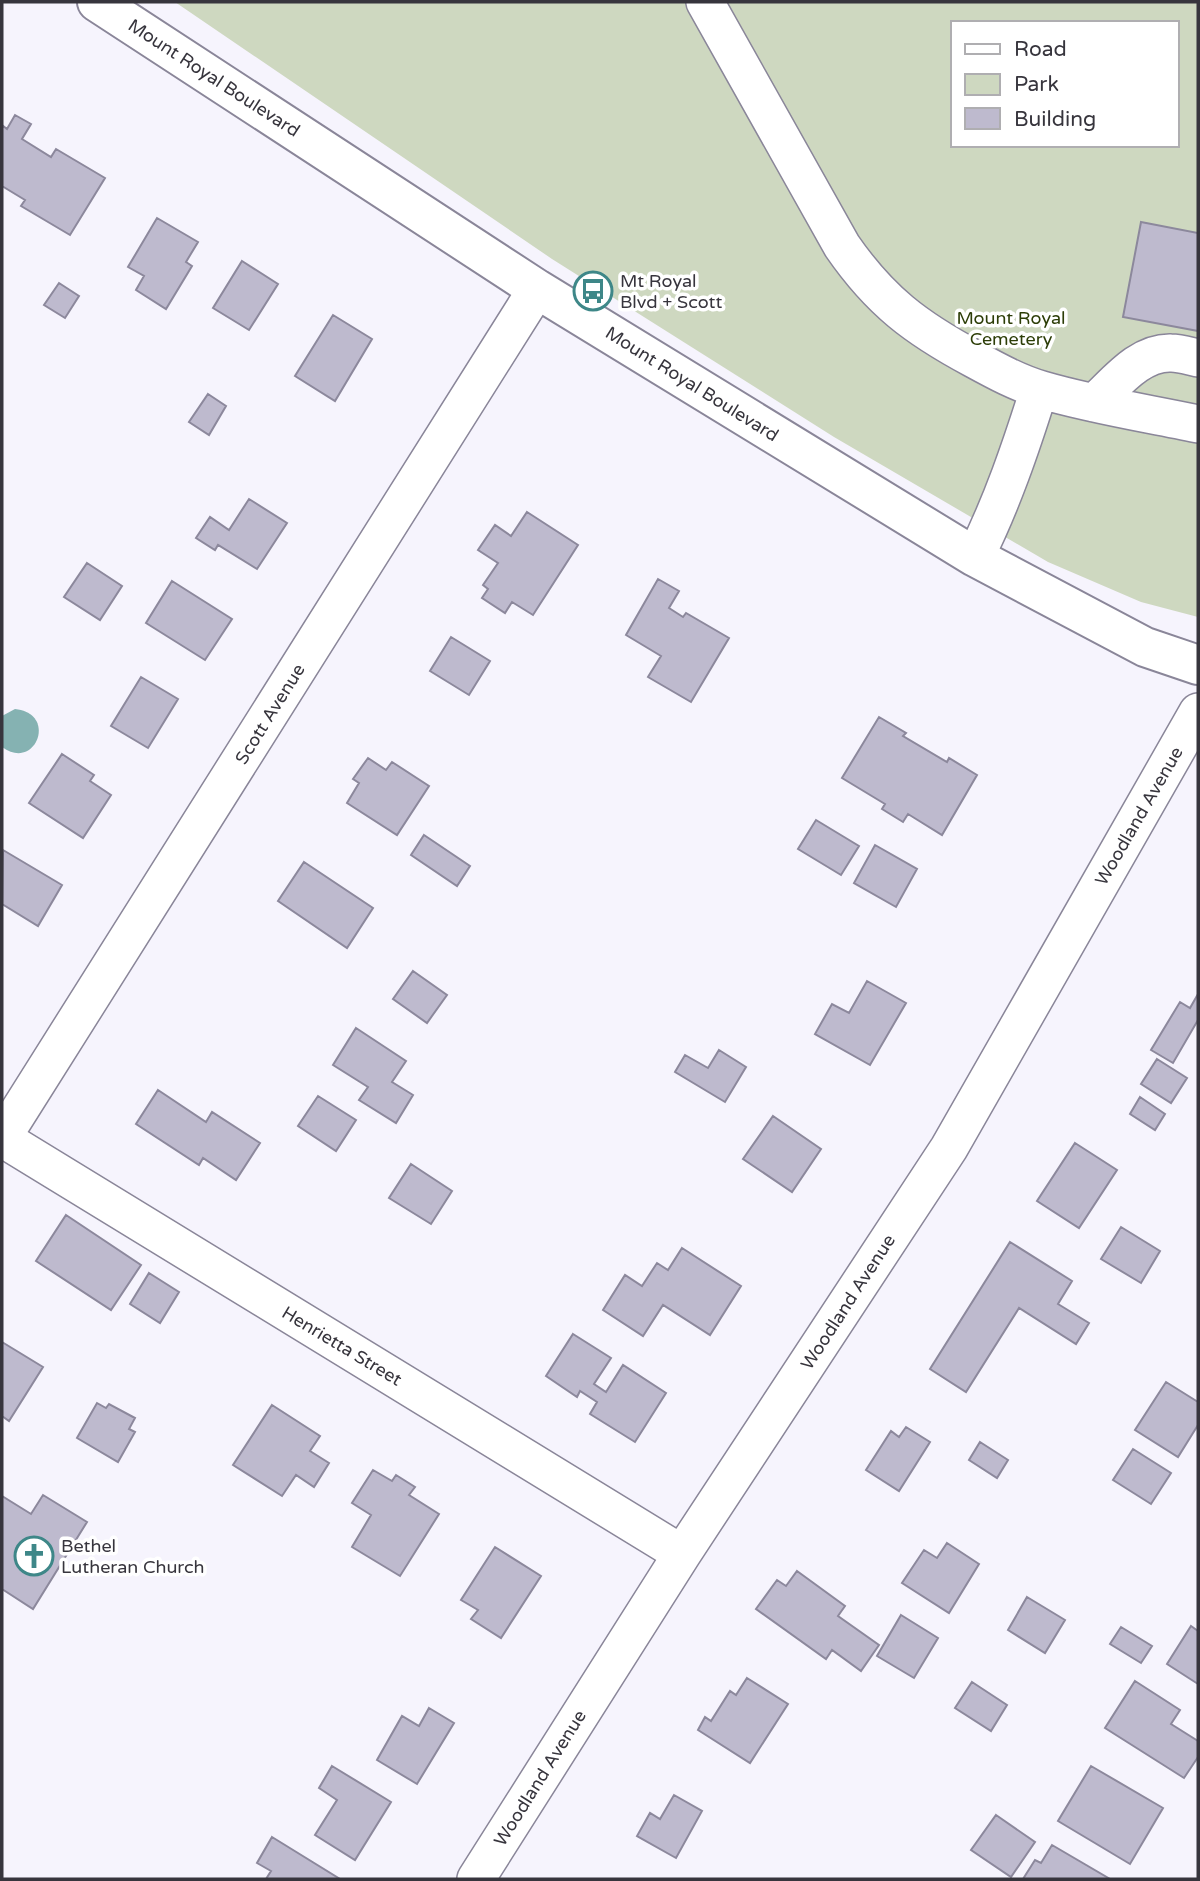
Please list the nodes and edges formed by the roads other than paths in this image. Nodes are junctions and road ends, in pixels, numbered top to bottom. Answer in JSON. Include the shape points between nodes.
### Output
{"nodes":[{"id":1,"x":97,"y":2,"type":"edge"},
{"id":2,"x":705,"y":2,"type":"edge"},
{"id":3,"x":537,"y":289,"type":"junction"},
{"id":4,"x":1198,"y":358,"type":"edge"},
{"id":5,"x":1039,"y":390,"type":"junction"},
{"id":6,"x":1094,"y":403,"type":"junction"},
{"id":7,"x":1198,"y":424,"type":"edge"},
{"id":8,"x":975,"y":557,"type":"junction"},
{"id":9,"x":1198,"y":665,"type":"edge"},
{"id":10,"x":1198,"y":712,"type":"edge"},
{"id":11,"x":2,"y":1138,"type":"edge"},
{"id":12,"x":682,"y":1554,"type":"junction"},
{"id":13,"x":476,"y":1879,"type":"edge"}],
"edges":[{"from":1,"to":3,"type":"main road","name":"Mount Royal Boulevard"},
{"from":2,"to":5,"type":"street","via":[[861,274],[914,324]]},
{"from":3,"to":8,"type":"main road","name":"Mount Royal Boulevard"},
{"from":3,"to":11,"type":"street","name":"Scott Avenue"},
{"from":4,"to":6,"type":"street","via":[[1154,355],[1139,362]]},
{"from":5,"to":6,"type":"street"},
{"from":5,"to":8,"type":"street","via":[[1013,471]]},
{"from":6,"to":7,"type":"street"},
{"from":8,"to":9,"type":"main road","name":"Mount Royal Boulevard","via":[[1145,647]]},
{"from":10,"to":12,"type":"street","name":"Woodland Avenue","via":[[949,1148]]},
{"from":11,"to":12,"type":"street","name":"Henrietta Street"},
{"from":12,"to":13,"type":"street","name":"Woodland Avenue"}]}
